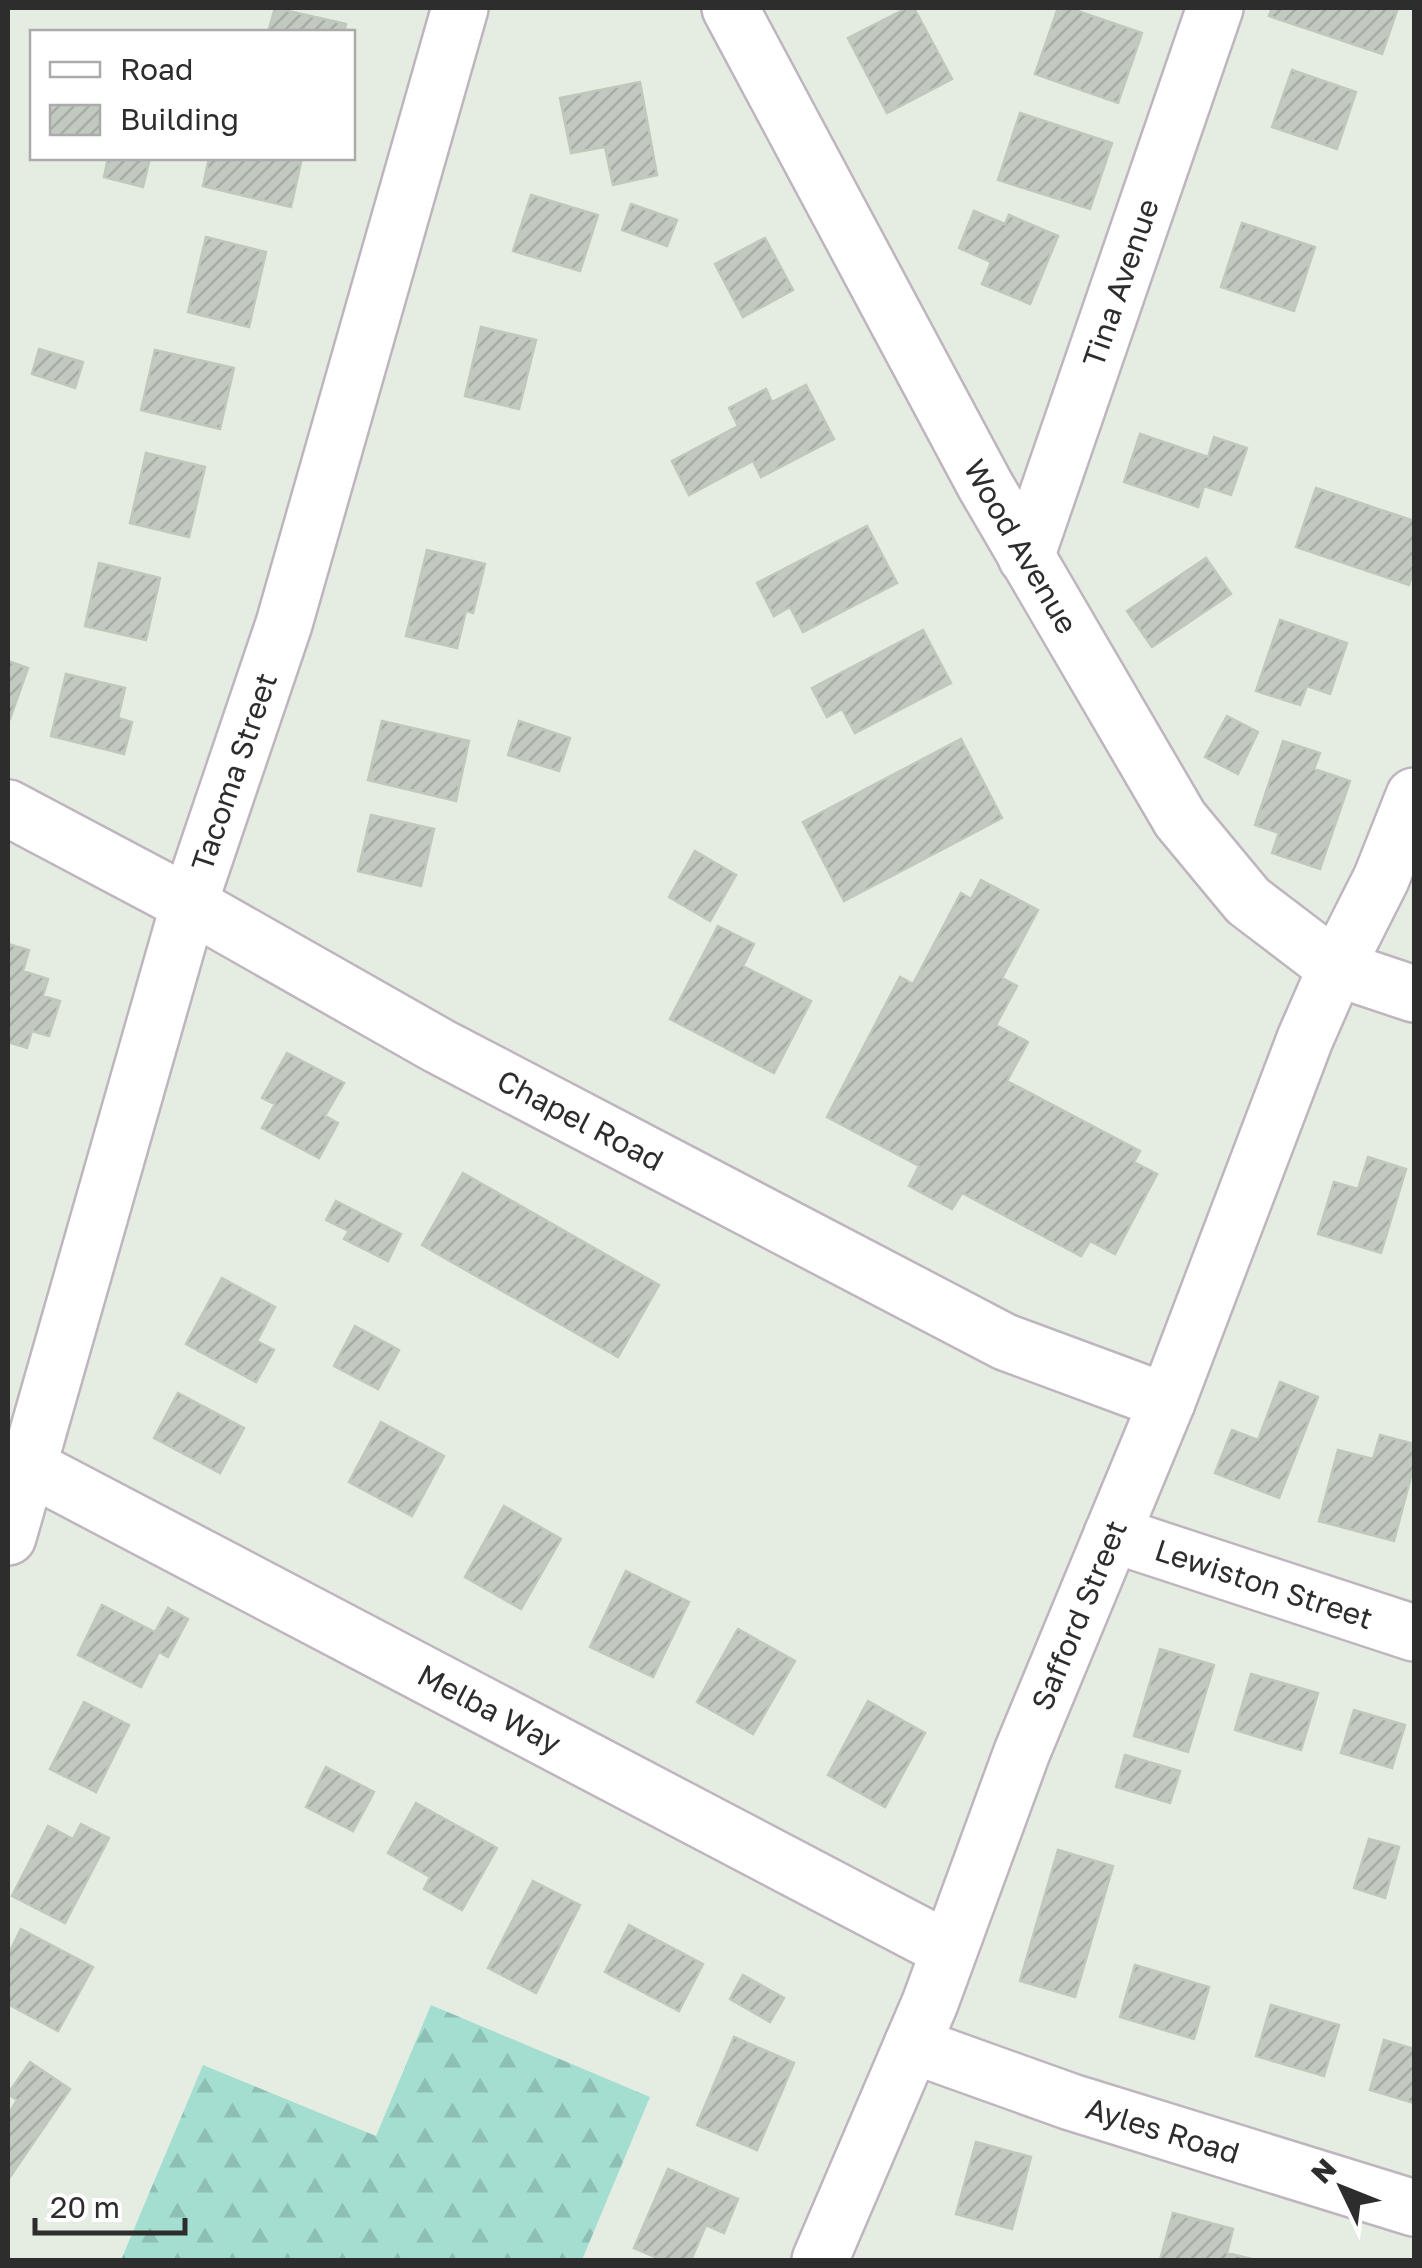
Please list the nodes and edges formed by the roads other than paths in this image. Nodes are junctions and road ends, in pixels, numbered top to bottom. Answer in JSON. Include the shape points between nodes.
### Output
{"nodes":[{"id":1,"x":460,"y":8,"type":"edge"},
{"id":2,"x":730,"y":8,"type":"edge"},
{"id":3,"x":1215,"y":8,"type":"edge"},
{"id":4,"x":1026,"y":557,"type":"junction"},
{"id":5,"x":1414,"y":796,"type":"edge"},
{"id":6,"x":8,"y":808,"type":"edge"},
{"id":7,"x":189,"y":904,"type":"junction"},
{"id":8,"x":1336,"y":968,"type":"junction"},
{"id":9,"x":1414,"y":994,"type":"edge"},
{"id":10,"x":1167,"y":1402,"type":"junction"},
{"id":11,"x":29,"y":1467,"type":"junction"},
{"id":12,"x":1112,"y":1534,"type":"junction"},
{"id":13,"x":8,"y":1537,"type":"edge"},
{"id":14,"x":1414,"y":1632,"type":"edge"},
{"id":15,"x":949,"y":1950,"type":"junction"},
{"id":16,"x":912,"y":2045,"type":"junction"},
{"id":17,"x":1414,"y":2208,"type":"edge"},
{"id":18,"x":820,"y":2260,"type":"edge"}],
"edges":[{"from":1,"to":7,"type":"street","name":"Tacoma Street","via":[[284,624]]},
{"from":2,"to":4,"type":"street","name":"Wood Avenue"},
{"from":3,"to":4,"type":"street","name":"Tina Avenue"},
{"from":4,"to":8,"type":"street","name":"Wood Avenue","via":[[1180,819],[1248,901]]},
{"from":5,"to":8,"type":"street","name":"Safford Street"},
{"from":6,"to":7,"type":"street","name":"Chapel Road"},
{"from":7,"to":10,"type":"street","name":"Chapel Road","via":[[438,1046],[1005,1342]]},
{"from":7,"to":11,"type":"street","name":"Tacoma Street"},
{"from":8,"to":9,"type":"street","name":"Wood Avenue"},
{"from":8,"to":10,"type":"street","name":"Safford Street"},
{"from":10,"to":12,"type":"street","name":"Safford Street"},
{"from":11,"to":13,"type":"street","name":"Tacoma Street"},
{"from":11,"to":15,"type":"street","name":"Melba Way"},
{"from":12,"to":14,"type":"street","name":"Lewiston Street"},
{"from":12,"to":15,"type":"street","name":"Safford Street"},
{"from":15,"to":16,"type":"street","name":"Safford Street"},
{"from":16,"to":17,"type":"street","name":"Ayles Road","via":[[1071,2102]]},
{"from":16,"to":18,"type":"street","name":"Safford Street"}]}
